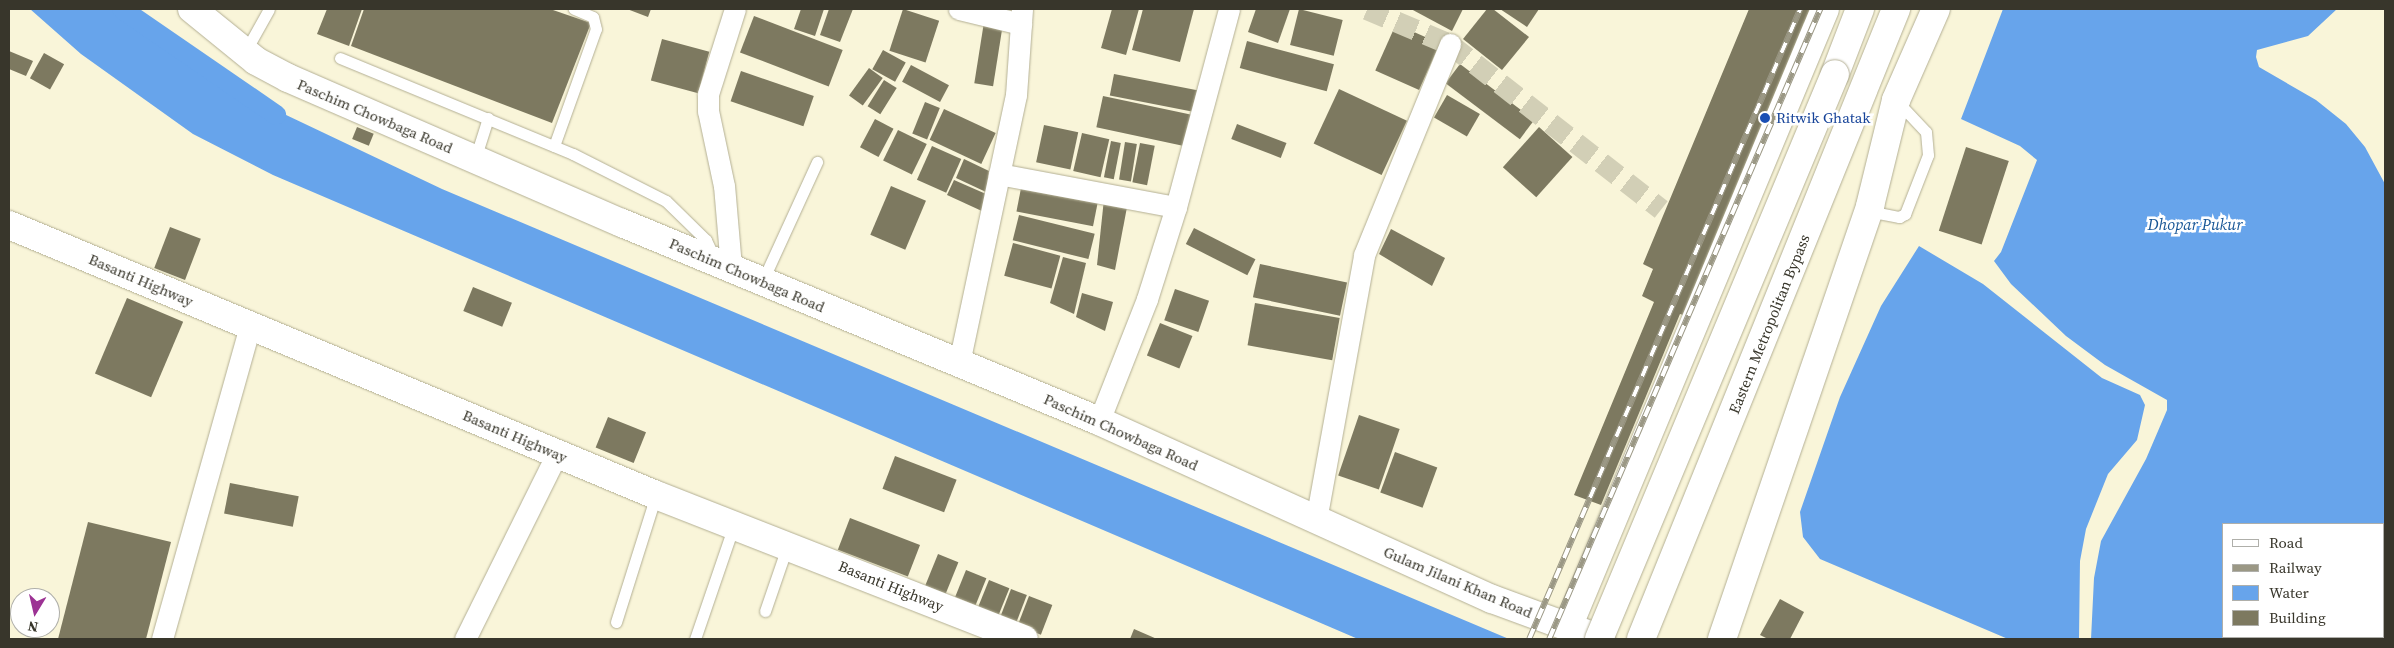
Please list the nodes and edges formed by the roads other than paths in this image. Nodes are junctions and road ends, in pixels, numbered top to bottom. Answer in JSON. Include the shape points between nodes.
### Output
{"nodes":[{"id":1,"x":192,"y":9,"type":"edge"},
{"id":2,"x":269,"y":9,"type":"edge"},
{"id":3,"x":574,"y":9,"type":"edge"},
{"id":4,"x":735,"y":9,"type":"edge"},
{"id":5,"x":959,"y":9,"type":"edge"},
{"id":6,"x":1229,"y":9,"type":"edge"},
{"id":7,"x":1825,"y":9,"type":"edge"},
{"id":8,"x":1860,"y":9,"type":"edge"},
{"id":9,"x":1896,"y":9,"type":"edge"},
{"id":10,"x":1936,"y":9,"type":"edge"},
{"id":11,"x":1022,"y":17,"type":"edge"},
{"id":12,"x":1450,"y":44,"type":"dead end"},
{"id":13,"x":245,"y":52,"type":"junction"},
{"id":14,"x":340,"y":58,"type":"dead end"},
{"id":15,"x":1896,"y":100,"type":"junction"},
{"id":16,"x":488,"y":118,"type":"junction"},
{"id":17,"x":554,"y":146,"type":"junction"},
{"id":18,"x":475,"y":159,"type":"junction"},
{"id":19,"x":817,"y":162,"type":"dead end"},
{"id":20,"x":999,"y":174,"type":"junction"},
{"id":21,"x":1176,"y":207,"type":"junction"},
{"id":22,"x":1868,"y":211,"type":"junction"},
{"id":23,"x":9,"y":225,"type":"edge"},
{"id":24,"x":724,"y":264,"type":"junction"},
{"id":25,"x":763,"y":280,"type":"junction"},
{"id":26,"x":250,"y":326,"type":"junction"},
{"id":27,"x":958,"y":363,"type":"junction"},
{"id":28,"x":1100,"y":421,"type":"junction"},
{"id":29,"x":557,"y":454,"type":"junction"},
{"id":30,"x":656,"y":495,"type":"junction"},
{"id":31,"x":1316,"y":520,"type":"junction"},
{"id":32,"x":734,"y":525,"type":"junction"},
{"id":33,"x":787,"y":546,"type":"junction"},
{"id":34,"x":765,"y":611,"type":"dead end"},
{"id":35,"x":616,"y":622,"type":"dead end"},
{"id":36,"x":1568,"y":627,"type":"junction"},
{"id":37,"x":162,"y":639,"type":"edge"},
{"id":38,"x":465,"y":639,"type":"edge"},
{"id":39,"x":695,"y":639,"type":"edge"},
{"id":40,"x":1024,"y":639,"type":"edge"},
{"id":41,"x":1600,"y":639,"type":"edge"},
{"id":42,"x":1641,"y":639,"type":"edge"},
{"id":43,"x":1722,"y":639,"type":"edge"}],
"edges":[{"from":1,"to":13,"type":"street","name":"Paschim Chowbaga Road"},
{"from":2,"to":13,"type":"lane"},
{"from":3,"to":17,"type":"lane","via":[[593,17],[596,29]]},
{"from":4,"to":24,"type":"street","via":[[708,94],[708,111],[724,186]]},
{"from":5,"to":11,"type":"street"},
{"from":6,"to":21,"type":"street"},
{"from":7,"to":36,"type":"street"},
{"from":8,"to":41,"type":"street","bridge":true},
{"from":9,"to":42,"type":"street","name":"Eastern Metropolitan Bypass"},
{"from":10,"to":15,"type":"street"},
{"from":11,"to":20,"type":"street","via":[[1016,95]]},
{"from":12,"to":31,"type":"street","via":[[1364,255]]},
{"from":13,"to":18,"type":"street","name":"Paschim Chowbaga Road","via":[[288,78]]},
{"from":14,"to":16,"type":"lane"},
{"from":15,"to":22,"type":"street"},
{"from":15,"to":22,"type":"lane","via":[[1926,132],[1928,155],[1905,214],[1890,216]]},
{"from":16,"to":17,"type":"lane"},
{"from":16,"to":18,"type":"lane"},
{"from":17,"to":24,"type":"lane","via":[[666,201],[706,240]]},
{"from":18,"to":24,"type":"street","name":"Paschim Chowbaga Road"},
{"from":19,"to":25,"type":"lane"},
{"from":20,"to":21,"type":"street"},
{"from":20,"to":27,"type":"street"},
{"from":21,"to":28,"type":"street","via":[[1147,299]]},
{"from":22,"to":43,"type":"street"},
{"from":23,"to":26,"type":"street","name":"Basanti Highway"},
{"from":24,"to":25,"type":"street","name":"Paschim Chowbaga Road"},
{"from":25,"to":27,"type":"street","name":"Paschim Chowbaga Road"},
{"from":26,"to":29,"type":"street","name":"Basanti Highway"},
{"from":26,"to":37,"type":"street"},
{"from":27,"to":28,"type":"street","name":"Paschim Chowbaga Road"},
{"from":28,"to":31,"type":"street","name":"Paschim Chowbaga Road"},
{"from":29,"to":30,"type":"street","name":"Basanti Highway"},
{"from":29,"to":38,"type":"street"},
{"from":30,"to":32,"type":"street","name":"Basanti Highway"},
{"from":30,"to":35,"type":"lane"},
{"from":31,"to":36,"type":"street","name":"Gulam Jilani Khan Road","via":[[1492,599]]},
{"from":32,"to":33,"type":"street","name":"Basanti Highway"},
{"from":32,"to":39,"type":"lane"},
{"from":33,"to":34,"type":"lane"},
{"from":33,"to":40,"type":"street","name":"Basanti Highway"},
{"from":36,"to":41,"type":"street","name":"Gulam Jilani Khan Road"}]}
